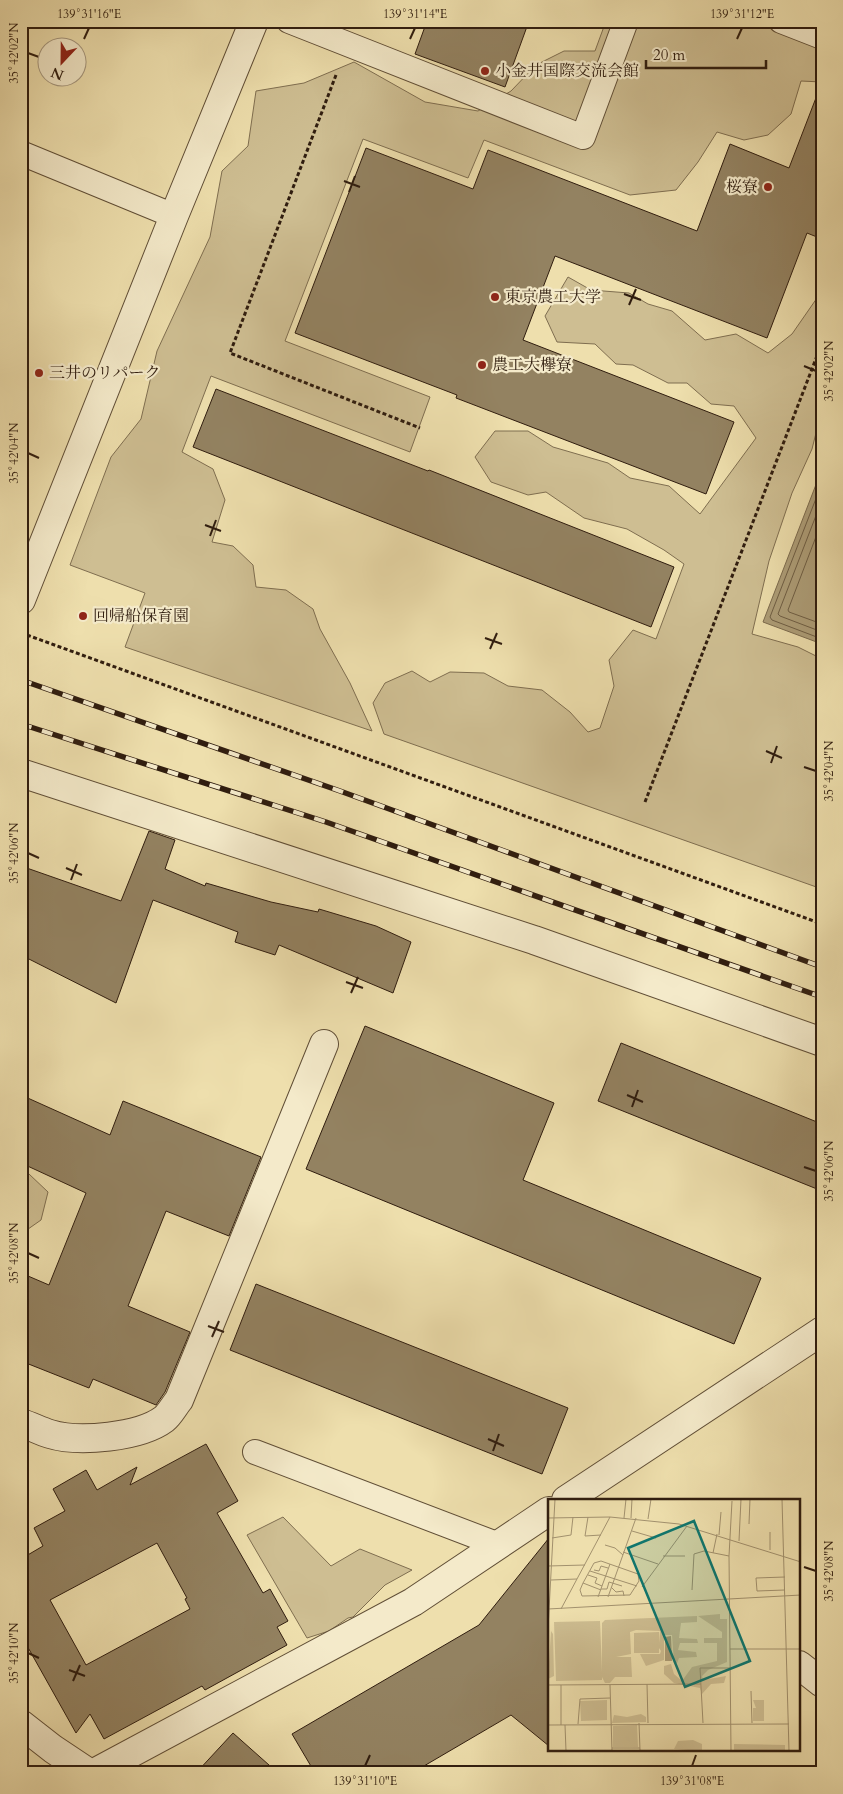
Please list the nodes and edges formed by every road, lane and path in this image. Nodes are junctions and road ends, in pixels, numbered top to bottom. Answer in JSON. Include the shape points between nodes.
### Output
{"nodes":[{"id":1,"x":254,"y":21,"type":"edge"},
{"id":2,"x":289,"y":21,"type":"edge"},
{"id":3,"x":626,"y":21,"type":"edge"},
{"id":4,"x":781,"y":21,"type":"edge"},
{"id":5,"x":822,"y":37,"type":"edge"},
{"id":6,"x":348,"y":45,"type":"junction"},
{"id":7,"x":21,"y":153,"type":"edge"},
{"id":8,"x":174,"y":216,"type":"junction"},
{"id":9,"x":822,"y":343,"type":"edge"},
{"id":10,"x":420,"y":428,"type":"dead end"},
{"id":11,"x":21,"y":600,"type":"edge"},
{"id":12,"x":21,"y":633,"type":"edge"},
{"id":13,"x":21,"y":773,"type":"edge"},
{"id":14,"x":646,"y":802,"type":"dead end"},
{"id":15,"x":822,"y":924,"type":"edge"},
{"id":16,"x":822,"y":1042,"type":"edge"},
{"id":17,"x":324,"y":1044,"type":"dead end"},
{"id":18,"x":822,"y":1331,"type":"edge"},
{"id":19,"x":21,"y":1422,"type":"edge"},
{"id":20,"x":255,"y":1452,"type":"dead end"},
{"id":21,"x":585,"y":1496,"type":"edge"},
{"id":22,"x":548,"y":1512,"type":"edge"},
{"id":23,"x":499,"y":1545,"type":"junction"},
{"id":24,"x":800,"y":1666,"type":"edge"},
{"id":25,"x":822,"y":1683,"type":"edge"},
{"id":26,"x":21,"y":1724,"type":"edge"},
{"id":27,"x":89,"y":1773,"type":"edge"},
{"id":28,"x":94,"y":1773,"type":"edge"}],
"edges":[{"from":1,"to":8,"type":"street"},
{"from":2,"to":6,"type":"lane"},
{"from":3,"to":6,"type":"lane","via":[[583,137]]},
{"from":4,"to":5,"type":"lane"},
{"from":6,"to":10,"type":"path","via":[[230,353]]},
{"from":7,"to":8,"type":"lane"},
{"from":8,"to":11,"type":"street"},
{"from":9,"to":14,"type":"path"},
{"from":12,"to":15,"type":"path"},
{"from":13,"to":16,"type":"street","via":[[534,940]]},
{"from":17,"to":19,"type":"street","via":[[179,1400],[164,1418],[142,1430],[90,1438],[51,1434]]},
{"from":18,"to":21,"type":"street"},
{"from":20,"to":23,"type":"lane"},
{"from":22,"to":23,"type":"street"},
{"from":23,"to":28,"type":"street","via":[[413,1602]]},
{"from":24,"to":25,"type":"street"},
{"from":26,"to":27,"type":"street"}]}
